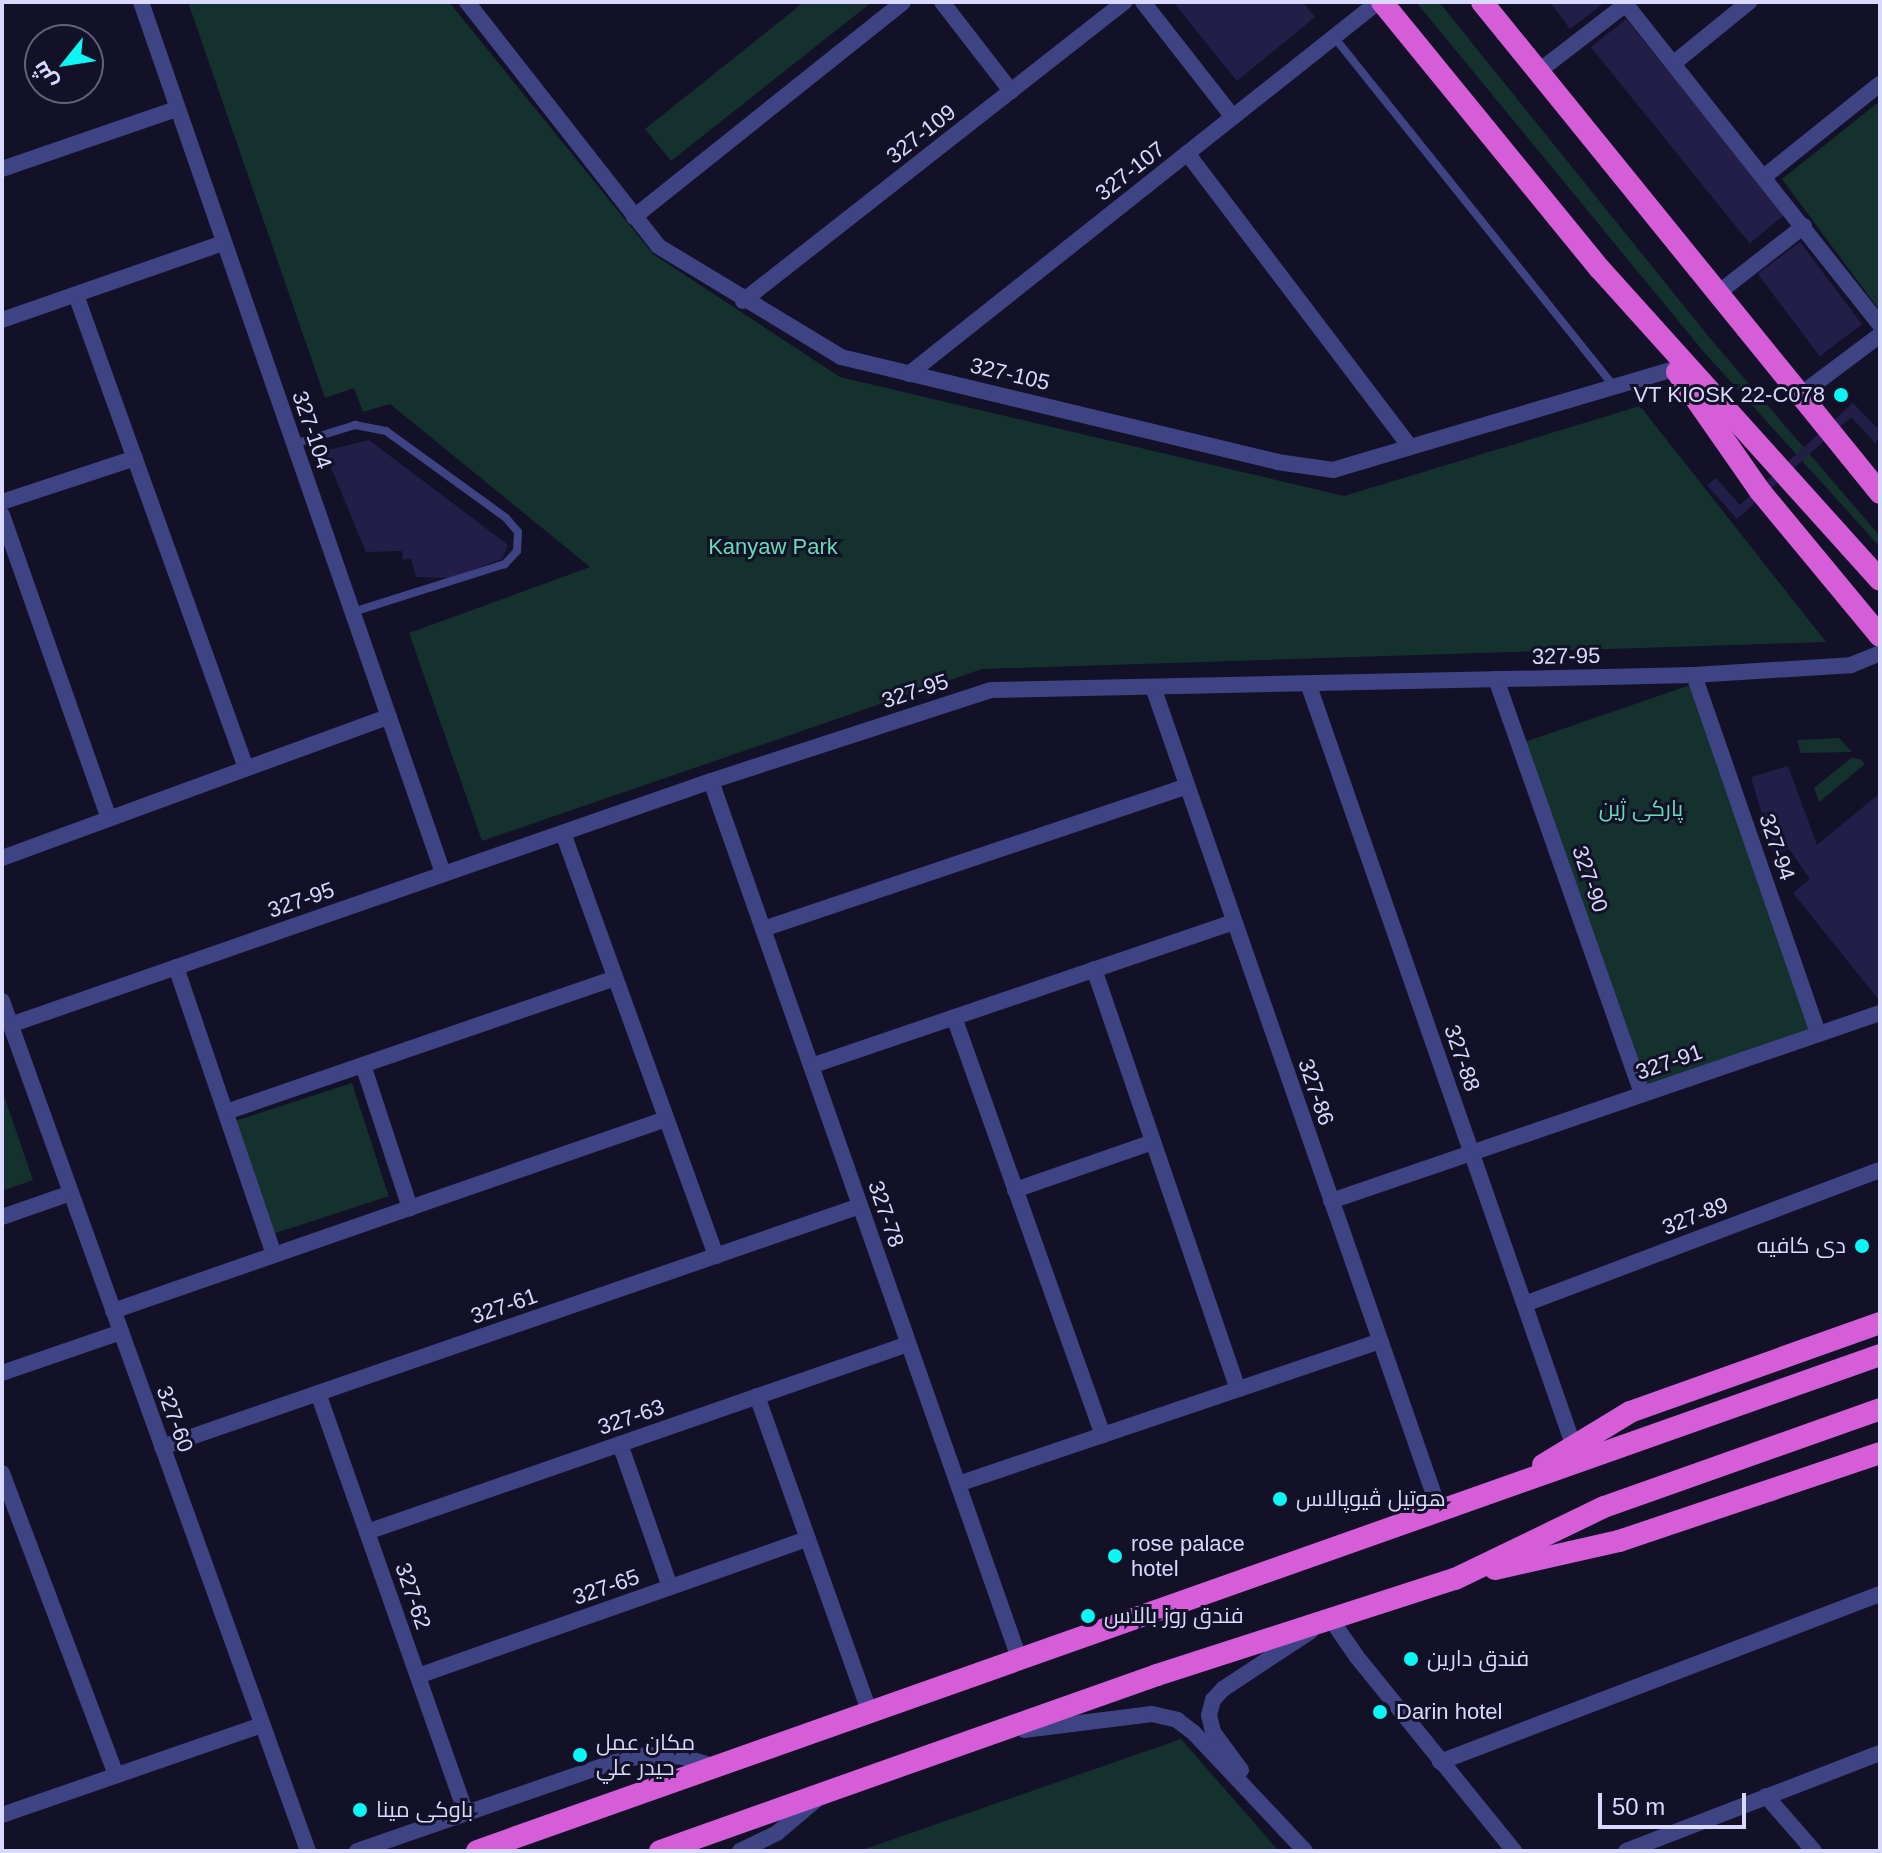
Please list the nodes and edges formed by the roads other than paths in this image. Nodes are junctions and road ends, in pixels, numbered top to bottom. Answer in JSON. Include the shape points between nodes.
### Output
{"nodes":[{"id":1,"x":141,"y":2,"type":"edge"},
{"id":2,"x":467,"y":2,"type":"edge"},
{"id":3,"x":903,"y":2,"type":"edge"},
{"id":4,"x":942,"y":2,"type":"edge"},
{"id":5,"x":1125,"y":2,"type":"edge"},
{"id":6,"x":1143,"y":2,"type":"edge"},
{"id":7,"x":1380,"y":2,"type":"edge"},
{"id":8,"x":1482,"y":2,"type":"edge"},
{"id":9,"x":1749,"y":2,"type":"edge"},
{"id":10,"x":1625,"y":3,"type":"edge"},
{"id":11,"x":1334,"y":37,"type":"junction"},
{"id":12,"x":1674,"y":63,"type":"junction"},
{"id":13,"x":1539,"y":71,"type":"junction"},
{"id":14,"x":1880,"y":84,"type":"edge"},
{"id":15,"x":1011,"y":91,"type":"junction"},
{"id":16,"x":176,"y":109,"type":"junction"},
{"id":17,"x":1233,"y":117,"type":"junction"},
{"id":18,"x":1187,"y":153,"type":"junction"},
{"id":19,"x":2,"y":169,"type":"edge"},
{"id":20,"x":1765,"y":176,"type":"junction"},
{"id":21,"x":634,"y":217,"type":"junction"},
{"id":22,"x":1804,"y":226,"type":"junction"},
{"id":23,"x":223,"y":243,"type":"junction"},
{"id":24,"x":1600,"y":269,"type":"junction"},
{"id":25,"x":1718,"y":293,"type":"junction"},
{"id":26,"x":76,"y":295,"type":"junction"},
{"id":27,"x":743,"y":301,"type":"junction"},
{"id":28,"x":2,"y":320,"type":"edge"},
{"id":29,"x":1880,"y":325,"type":"edge"},
{"id":30,"x":1880,"y":335,"type":"edge"},
{"id":31,"x":1675,"y":369,"type":"junction"},
{"id":32,"x":909,"y":374,"type":"junction"},
{"id":33,"x":1615,"y":387,"type":"junction"},
{"id":34,"x":1800,"y":395,"type":"junction"},
{"id":35,"x":294,"y":444,"type":"junction"},
{"id":36,"x":1410,"y":447,"type":"junction"},
{"id":37,"x":135,"y":458,"type":"junction"},
{"id":38,"x":1880,"y":493,"type":"edge"},
{"id":39,"x":2,"y":502,"type":"edge"},
{"id":40,"x":2,"y":515,"type":"edge"},
{"id":41,"x":1880,"y":580,"type":"edge"},
{"id":42,"x":353,"y":612,"type":"junction"},
{"id":43,"x":1880,"y":636,"type":"edge"},
{"id":44,"x":1880,"y":653,"type":"edge"},
{"id":45,"x":1694,"y":675,"type":"junction"},
{"id":46,"x":1496,"y":679,"type":"junction"},
{"id":47,"x":1309,"y":686,"type":"junction"},
{"id":48,"x":1153,"y":687,"type":"junction"},
{"id":49,"x":389,"y":716,"type":"junction"},
{"id":50,"x":246,"y":768,"type":"junction"},
{"id":51,"x":711,"y":781,"type":"junction"},
{"id":52,"x":1187,"y":786,"type":"junction"},
{"id":53,"x":109,"y":819,"type":"junction"},
{"id":54,"x":563,"y":833,"type":"junction"},
{"id":55,"x":2,"y":858,"type":"edge"},
{"id":56,"x":443,"y":873,"type":"junction"},
{"id":57,"x":1234,"y":922,"type":"junction"},
{"id":58,"x":763,"y":929,"type":"junction"},
{"id":59,"x":176,"y":967,"type":"junction"},
{"id":60,"x":1094,"y":969,"type":"junction"},
{"id":61,"x":615,"y":978,"type":"junction"},
{"id":62,"x":2,"y":1001,"type":"edge"},
{"id":63,"x":1880,"y":1013,"type":"edge"},
{"id":64,"x":954,"y":1017,"type":"junction"},
{"id":65,"x":10,"y":1025,"type":"junction"},
{"id":66,"x":1818,"y":1034,"type":"junction"},
{"id":67,"x":363,"y":1065,"type":"junction"},
{"id":68,"x":811,"y":1066,"type":"junction"},
{"id":69,"x":1642,"y":1094,"type":"junction"},
{"id":70,"x":226,"y":1112,"type":"junction"},
{"id":71,"x":666,"y":1119,"type":"junction"},
{"id":72,"x":1153,"y":1142,"type":"junction"},
{"id":73,"x":1472,"y":1153,"type":"junction"},
{"id":74,"x":1880,"y":1170,"type":"edge"},
{"id":75,"x":1015,"y":1190,"type":"junction"},
{"id":76,"x":71,"y":1193,"type":"junction"},
{"id":77,"x":1331,"y":1201,"type":"junction"},
{"id":78,"x":860,"y":1206,"type":"junction"},
{"id":79,"x":410,"y":1208,"type":"junction"},
{"id":80,"x":2,"y":1217,"type":"edge"},
{"id":81,"x":274,"y":1255,"type":"junction"},
{"id":82,"x":716,"y":1256,"type":"junction"},
{"id":83,"x":1525,"y":1304,"type":"junction"},
{"id":84,"x":113,"y":1311,"type":"junction"},
{"id":85,"x":1880,"y":1323,"type":"edge"},
{"id":86,"x":121,"y":1332,"type":"junction"},
{"id":87,"x":1380,"y":1341,"type":"junction"},
{"id":88,"x":908,"y":1344,"type":"junction"},
{"id":89,"x":1880,"y":1355,"type":"edge"},
{"id":90,"x":2,"y":1373,"type":"edge"},
{"id":91,"x":1238,"y":1389,"type":"junction"},
{"id":92,"x":318,"y":1393,"type":"junction"},
{"id":93,"x":757,"y":1396,"type":"junction"},
{"id":94,"x":1880,"y":1409,"type":"edge"},
{"id":95,"x":1103,"y":1435,"type":"junction"},
{"id":96,"x":620,"y":1444,"type":"junction"},
{"id":97,"x":1573,"y":1444,"type":"junction"},
{"id":98,"x":162,"y":1447,"type":"junction"},
{"id":99,"x":1880,"y":1453,"type":"edge"},
{"id":100,"x":2,"y":1473,"type":"edge"},
{"id":101,"x":1517,"y":1483,"type":"junction"},
{"id":102,"x":958,"y":1484,"type":"junction"},
{"id":103,"x":1440,"y":1512,"type":"junction"},
{"id":104,"x":10,"y":1520,"type":"edge"},
{"id":105,"x":367,"y":1532,"type":"junction"},
{"id":106,"x":808,"y":1539,"type":"junction"},
{"id":107,"x":1455,"y":1579,"type":"junction"},
{"id":108,"x":670,"y":1587,"type":"junction"},
{"id":109,"x":1880,"y":1594,"type":"edge"},
{"id":110,"x":1330,"y":1618,"type":"junction"},
{"id":111,"x":1020,"y":1661,"type":"junction"},
{"id":112,"x":418,"y":1676,"type":"junction"},
{"id":113,"x":870,"y":1714,"type":"junction"},
{"id":114,"x":262,"y":1725,"type":"junction"},
{"id":115,"x":992,"y":1734,"type":"junction"},
{"id":116,"x":1880,"y":1753,"type":"edge"},
{"id":117,"x":1440,"y":1762,"type":"junction"},
{"id":118,"x":717,"y":1767,"type":"junction"},
{"id":119,"x":116,"y":1775,"type":"junction"},
{"id":120,"x":824,"y":1793,"type":"junction"},
{"id":121,"x":1766,"y":1796,"type":"junction"},
{"id":122,"x":466,"y":1813,"type":"junction"},
{"id":123,"x":2,"y":1815,"type":"edge"},
{"id":124,"x":553,"y":1824,"type":"junction"},
{"id":125,"x":1283,"y":1826,"type":"junction"},
{"id":126,"x":308,"y":1851,"type":"edge"},
{"id":127,"x":357,"y":1851,"type":"edge"},
{"id":128,"x":477,"y":1851,"type":"edge"},
{"id":129,"x":507,"y":1851,"type":"edge"},
{"id":130,"x":660,"y":1851,"type":"edge"},
{"id":131,"x":740,"y":1851,"type":"edge"},
{"id":132,"x":1305,"y":1851,"type":"edge"},
{"id":133,"x":1514,"y":1851,"type":"edge"},
{"id":134,"x":1626,"y":1851,"type":"edge"},
{"id":135,"x":1814,"y":1851,"type":"edge"}],
"edges":[{"from":1,"to":16,"type":"street","name":"327-104"},
{"from":2,"to":21,"type":"street","name":"327-105"},
{"from":3,"to":21,"type":"street"},
{"from":4,"to":15,"type":"street"},
{"from":5,"to":15,"type":"street","name":"327-109"},
{"from":6,"to":17,"type":"street"},
{"from":7,"to":11,"type":"street","name":"327-107"},
{"from":7,"to":24,"type":"highway"},
{"from":8,"to":13,"type":"highway"},
{"from":9,"to":12,"type":"street"},
{"from":10,"to":12,"type":"street"},
{"from":10,"to":13,"type":"street"},
{"from":11,"to":17,"type":"street","name":"327-107"},
{"from":11,"to":33,"type":"lane"},
{"from":12,"to":20,"type":"street"},
{"from":13,"to":25,"type":"highway"},
{"from":14,"to":20,"type":"street"},
{"from":15,"to":27,"type":"street","name":"327-109"},
{"from":16,"to":19,"type":"street"},
{"from":16,"to":23,"type":"street","name":"327-104"},
{"from":17,"to":18,"type":"street","name":"327-107"},
{"from":18,"to":32,"type":"street","name":"327-107"},
{"from":18,"to":36,"type":"street"},
{"from":20,"to":22,"type":"street"},
{"from":21,"to":27,"type":"street","name":"327-105","via":[[658,246]]},
{"from":22,"to":25,"type":"street"},
{"from":22,"to":29,"type":"street"},
{"from":23,"to":26,"type":"street"},
{"from":23,"to":35,"type":"street","name":"327-104"},
{"from":24,"to":31,"type":"highway"},
{"from":24,"to":41,"type":"highway"},
{"from":25,"to":34,"type":"highway"},
{"from":26,"to":28,"type":"street"},
{"from":26,"to":37,"type":"street"},
{"from":27,"to":32,"type":"street","name":"327-105","via":[[841,357]]},
{"from":30,"to":34,"type":"street"},
{"from":31,"to":33,"type":"street","name":"327-105"},
{"from":31,"to":43,"type":"highway","via":[[1760,491]]},
{"from":32,"to":36,"type":"street","name":"327-105","via":[[1277,462],[1333,470]]},
{"from":33,"to":36,"type":"street","name":"327-105"},
{"from":34,"to":38,"type":"highway"},
{"from":35,"to":42,"type":"street","name":"327-104"},
{"from":35,"to":42,"type":"lane","via":[[355,425],[386,431],[518,532],[517,551],[505,564]]},
{"from":37,"to":39,"type":"street"},
{"from":37,"to":50,"type":"street"},
{"from":40,"to":53,"type":"street"},
{"from":42,"to":49,"type":"street","name":"327-104"},
{"from":44,"to":45,"type":"street","name":"327-95","via":[[1851,665]]},
{"from":45,"to":46,"type":"street","name":"327-95"},
{"from":45,"to":66,"type":"street","name":"327-94"},
{"from":46,"to":47,"type":"street","name":"327-95"},
{"from":46,"to":69,"type":"street","name":"327-90"},
{"from":47,"to":48,"type":"street","name":"327-95"},
{"from":47,"to":73,"type":"street","name":"327-88"},
{"from":48,"to":51,"type":"street","name":"327-95","via":[[991,690]]},
{"from":48,"to":52,"type":"street","name":"327-86"},
{"from":49,"to":50,"type":"street"},
{"from":49,"to":56,"type":"street","name":"327-104"},
{"from":50,"to":53,"type":"street"},
{"from":51,"to":54,"type":"street","name":"327-95"},
{"from":51,"to":58,"type":"street","name":"327-78"},
{"from":52,"to":57,"type":"street","name":"327-86"},
{"from":52,"to":58,"type":"street"},
{"from":53,"to":55,"type":"street"},
{"from":54,"to":56,"type":"street","name":"327-95"},
{"from":54,"to":61,"type":"street"},
{"from":56,"to":59,"type":"street","name":"327-95"},
{"from":57,"to":60,"type":"street"},
{"from":57,"to":77,"type":"street","name":"327-86"},
{"from":58,"to":68,"type":"street","name":"327-78"},
{"from":59,"to":65,"type":"street","name":"327-95"},
{"from":59,"to":70,"type":"street"},
{"from":60,"to":64,"type":"street"},
{"from":60,"to":72,"type":"street"},
{"from":61,"to":67,"type":"street"},
{"from":61,"to":71,"type":"street"},
{"from":62,"to":65,"type":"street","name":"327-60"},
{"from":63,"to":66,"type":"street","name":"327-91"},
{"from":64,"to":68,"type":"street"},
{"from":64,"to":75,"type":"street"},
{"from":65,"to":76,"type":"street","name":"327-60"},
{"from":66,"to":69,"type":"street","name":"327-91"},
{"from":67,"to":70,"type":"street"},
{"from":67,"to":79,"type":"street"},
{"from":68,"to":78,"type":"street","name":"327-78"},
{"from":69,"to":73,"type":"street","name":"327-91"},
{"from":70,"to":81,"type":"street"},
{"from":71,"to":79,"type":"street"},
{"from":71,"to":82,"type":"street"},
{"from":72,"to":75,"type":"street"},
{"from":72,"to":91,"type":"street"},
{"from":73,"to":77,"type":"street","name":"327-91"},
{"from":73,"to":83,"type":"street","name":"327-88"},
{"from":74,"to":83,"type":"street","name":"327-89"},
{"from":75,"to":95,"type":"street"},
{"from":76,"to":80,"type":"street"},
{"from":76,"to":84,"type":"street","name":"327-60"},
{"from":77,"to":87,"type":"street","name":"327-86"},
{"from":78,"to":82,"type":"street","name":"327-61"},
{"from":78,"to":88,"type":"street","name":"327-78"},
{"from":79,"to":81,"type":"street"},
{"from":81,"to":84,"type":"street"},
{"from":82,"to":92,"type":"street","name":"327-61"},
{"from":83,"to":97,"type":"street","name":"327-88"},
{"from":84,"to":86,"type":"street","name":"327-60"},
{"from":85,"to":97,"type":"highway","via":[[1630,1412]]},
{"from":86,"to":90,"type":"street"},
{"from":86,"to":98,"type":"street","name":"327-60"},
{"from":87,"to":91,"type":"street"},
{"from":87,"to":103,"type":"street","name":"327-86"},
{"from":88,"to":93,"type":"street","name":"327-63"},
{"from":88,"to":102,"type":"street","name":"327-78"},
{"from":89,"to":101,"type":"highway"},
{"from":91,"to":95,"type":"street"},
{"from":92,"to":98,"type":"street","name":"327-61"},
{"from":92,"to":105,"type":"street","name":"327-62"},
{"from":93,"to":96,"type":"street","name":"327-63"},
{"from":93,"to":106,"type":"street"},
{"from":94,"to":107,"type":"highway","via":[[1604,1507]]},
{"from":95,"to":102,"type":"street"},
{"from":96,"to":105,"type":"street","name":"327-63"},
{"from":96,"to":108,"type":"street"},
{"from":97,"to":101,"type":"highway"},
{"from":98,"to":114,"type":"street","name":"327-60"},
{"from":99,"to":107,"type":"highway","via":[[1619,1541]]},
{"from":100,"to":104,"type":"street"},
{"from":101,"to":103,"type":"highway"},
{"from":102,"to":111,"type":"street","name":"327-78"},
{"from":103,"to":111,"type":"highway"},
{"from":104,"to":119,"type":"street"},
{"from":105,"to":112,"type":"street","name":"327-62"},
{"from":106,"to":108,"type":"street","name":"327-65"},
{"from":106,"to":113,"type":"street"},
{"from":107,"to":110,"type":"highway"},
{"from":108,"to":112,"type":"street","name":"327-65"},
{"from":109,"to":117,"type":"street"},
{"from":110,"to":115,"type":"highway"},
{"from":110,"to":117,"type":"street"},
{"from":110,"to":125,"type":"street","via":[[1223,1689],[1211,1706],[1213,1732]]},
{"from":111,"to":113,"type":"highway"},
{"from":112,"to":122,"type":"street","name":"327-62"},
{"from":113,"to":118,"type":"highway"},
{"from":114,"to":119,"type":"street"},
{"from":114,"to":126,"type":"street","name":"327-60"},
{"from":115,"to":120,"type":"highway"},
{"from":115,"to":125,"type":"street","via":[[1165,1716],[1193,1732]]},
{"from":116,"to":121,"type":"street"},
{"from":117,"to":133,"type":"street"},
{"from":118,"to":122,"type":"street","via":[[683,1757],[647,1755]]},
{"from":118,"to":124,"type":"highway"},
{"from":119,"to":123,"type":"street"},
{"from":120,"to":130,"type":"highway"},
{"from":120,"to":131,"type":"street","via":[[777,1833]]},
{"from":121,"to":134,"type":"street"},
{"from":121,"to":135,"type":"street"},
{"from":122,"to":127,"type":"street"},
{"from":124,"to":128,"type":"highway"},
{"from":124,"to":129,"type":"highway"},
{"from":125,"to":132,"type":"street"}]}
